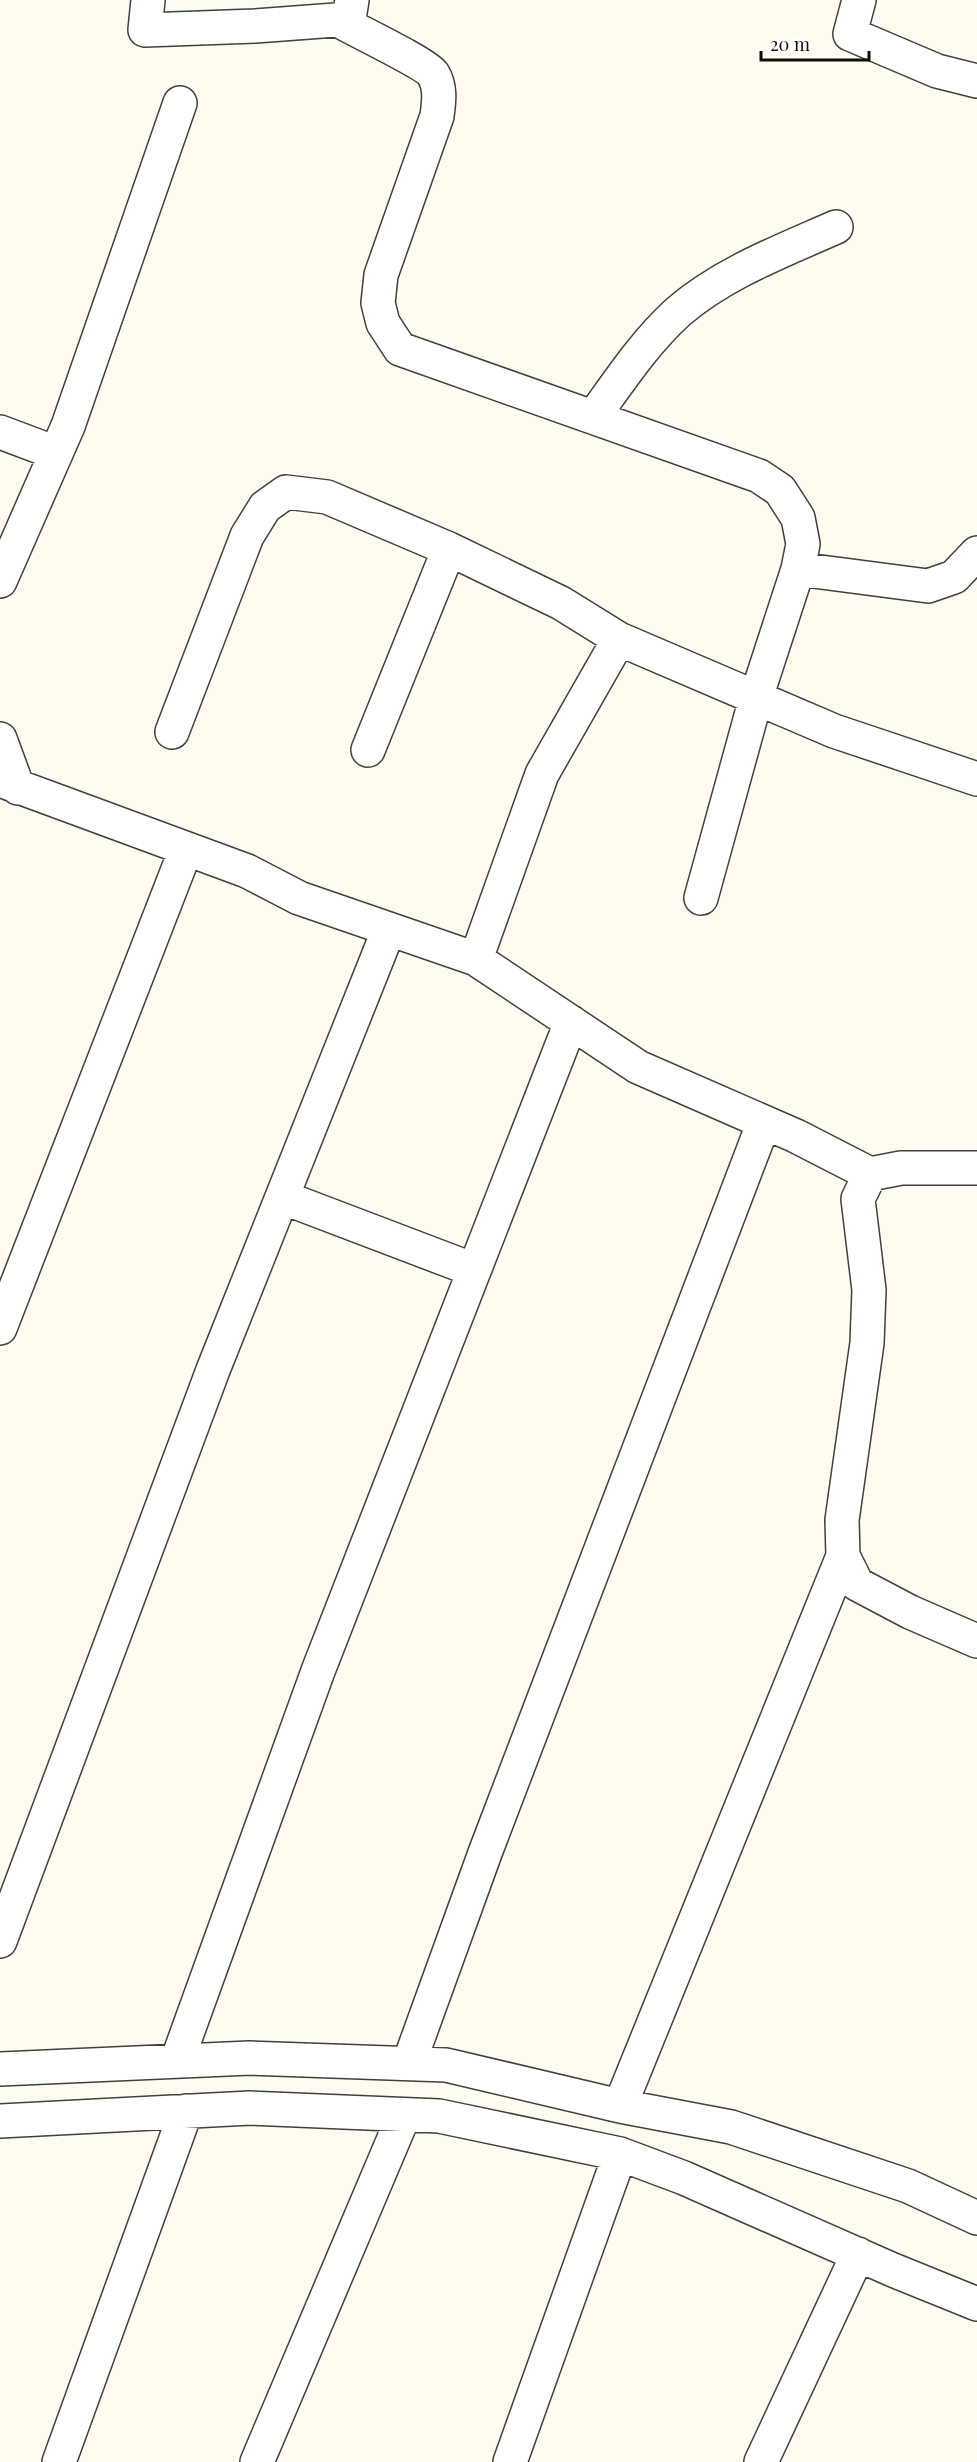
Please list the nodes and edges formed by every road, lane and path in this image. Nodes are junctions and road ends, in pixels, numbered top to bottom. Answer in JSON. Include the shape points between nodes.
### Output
{"nodes":[{"id":1,"x":148,"y":0,"type":"edge"},
{"id":2,"x":860,"y":0,"type":"edge"},
{"id":3,"x":345,"y":10,"type":"edge"},
{"id":4,"x":977,"y":81,"type":"edge"},
{"id":5,"x":180,"y":103,"type":"dead end"},
{"id":6,"x":836,"y":227,"type":"dead end"},
{"id":7,"x":594,"y":416,"type":"junction"},
{"id":8,"x":0,"y":432,"type":"edge"},
{"id":9,"x":56,"y":453,"type":"junction"},
{"id":10,"x":448,"y":549,"type":"junction"},
{"id":11,"x":977,"y":553,"type":"edge"},
{"id":12,"x":798,"y":569,"type":"junction"},
{"id":13,"x":0,"y":581,"type":"edge"},
{"id":14,"x":619,"y":639,"type":"junction"},
{"id":15,"x":756,"y":699,"type":"junction"},
{"id":16,"x":172,"y":732,"type":"dead end"},
{"id":17,"x":0,"y":739,"type":"edge"},
{"id":18,"x":368,"y":750,"type":"dead end"},
{"id":19,"x":977,"y":779,"type":"edge"},
{"id":20,"x":9,"y":784,"type":"edge"},
{"id":21,"x":186,"y":849,"type":"junction"},
{"id":22,"x":701,"y":898,"type":"dead end"},
{"id":23,"x":389,"y":929,"type":"junction"},
{"id":24,"x":476,"y":959,"type":"junction"},
{"id":25,"x":571,"y":1022,"type":"junction"},
{"id":26,"x":764,"y":1122,"type":"junction"},
{"id":27,"x":977,"y":1168,"type":"edge"},
{"id":28,"x":870,"y":1174,"type":"junction"},
{"id":29,"x":282,"y":1197,"type":"junction"},
{"id":30,"x":474,"y":1270,"type":"junction"},
{"id":31,"x":0,"y":1328,"type":"edge"},
{"id":32,"x":843,"y":1556,"type":"junction"},
{"id":33,"x":977,"y":1641,"type":"edge"},
{"id":34,"x":0,"y":1941,"type":"edge"},
{"id":35,"x":177,"y":2061,"type":"junction"},
{"id":36,"x":409,"y":2063,"type":"junction"},
{"id":37,"x":0,"y":2069,"type":"edge"},
{"id":38,"x":620,"y":2106,"type":"junction"},
{"id":39,"x":186,"y":2111,"type":"junction"},
{"id":40,"x":405,"y":2115,"type":"junction"},
{"id":41,"x":0,"y":2121,"type":"edge"},
{"id":42,"x":620,"y":2154,"type":"junction"},
{"id":43,"x":977,"y":2218,"type":"edge"},
{"id":44,"x":858,"y":2254,"type":"junction"},
{"id":45,"x":977,"y":2304,"type":"edge"},
{"id":46,"x":59,"y":2462,"type":"edge"},
{"id":47,"x":258,"y":2462,"type":"edge"},
{"id":48,"x":510,"y":2462,"type":"edge"},
{"id":49,"x":761,"y":2462,"type":"edge"}],
"edges":[{"from":1,"to":3,"type":"street","via":[[146,30]]},
{"from":2,"to":4,"type":"street","via":[[850,34],[937,71]]},
{"from":3,"to":7,"type":"street","via":[[432,73],[439,90],[437,116],[381,275],[378,303],[383,323],[400,349]]},
{"from":5,"to":9,"type":"street"},
{"from":6,"to":7,"type":"street","via":[[761,260],[715,285],[678,312],[640,352]]},
{"from":7,"to":12,"type":"street","via":[[759,476],[780,490],[798,518],[803,544]]},
{"from":8,"to":9,"type":"street"},
{"from":9,"to":13,"type":"street"},
{"from":10,"to":14,"type":"street","via":[[561,603]]},
{"from":10,"to":16,"type":"street","via":[[327,497],[286,492],[265,507],[247,537]]},
{"from":10,"to":18,"type":"street"},
{"from":11,"to":12,"type":"street","via":[[954,577],[928,586]]},
{"from":12,"to":15,"type":"street"},
{"from":14,"to":15,"type":"street"},
{"from":14,"to":24,"type":"street","via":[[542,774]]},
{"from":15,"to":19,"type":"street","via":[[834,731]]},
{"from":15,"to":22,"type":"street"},
{"from":17,"to":20,"type":"street"},
{"from":20,"to":21,"type":"street"},
{"from":21,"to":23,"type":"street","via":[[247,871],[299,898]]},
{"from":21,"to":31,"type":"street"},
{"from":23,"to":24,"type":"street"},
{"from":23,"to":29,"type":"street"},
{"from":24,"to":25,"type":"street"},
{"from":25,"to":26,"type":"street","via":[[638,1067]]},
{"from":25,"to":30,"type":"street"},
{"from":26,"to":28,"type":"street"},
{"from":26,"to":36,"type":"street","via":[[485,1853]]},
{"from":27,"to":28,"type":"street","via":[[901,1168]]},
{"from":28,"to":32,"type":"street","via":[[858,1199],[869,1290],[842,1520]]},
{"from":29,"to":30,"type":"street"},
{"from":29,"to":34,"type":"street"},
{"from":30,"to":35,"type":"street","via":[[318,1671]]},
{"from":32,"to":33,"type":"street","via":[[857,1584]]},
{"from":32,"to":38,"type":"street"},
{"from":35,"to":36,"type":"street","via":[[250,2058]]},
{"from":35,"to":37,"type":"street"},
{"from":36,"to":38,"type":"street","via":[[446,2065]]},
{"from":38,"to":43,"type":"street","via":[[731,2127],[908,2186]]},
{"from":39,"to":40,"type":"street","via":[[250,2108]]},
{"from":39,"to":41,"type":"street"},
{"from":39,"to":46,"type":"street"},
{"from":40,"to":42,"type":"street","via":[[440,2116]]},
{"from":40,"to":47,"type":"street"},
{"from":42,"to":44,"type":"street"},
{"from":42,"to":48,"type":"street"},
{"from":44,"to":45,"type":"street"},
{"from":44,"to":49,"type":"street"}]}
